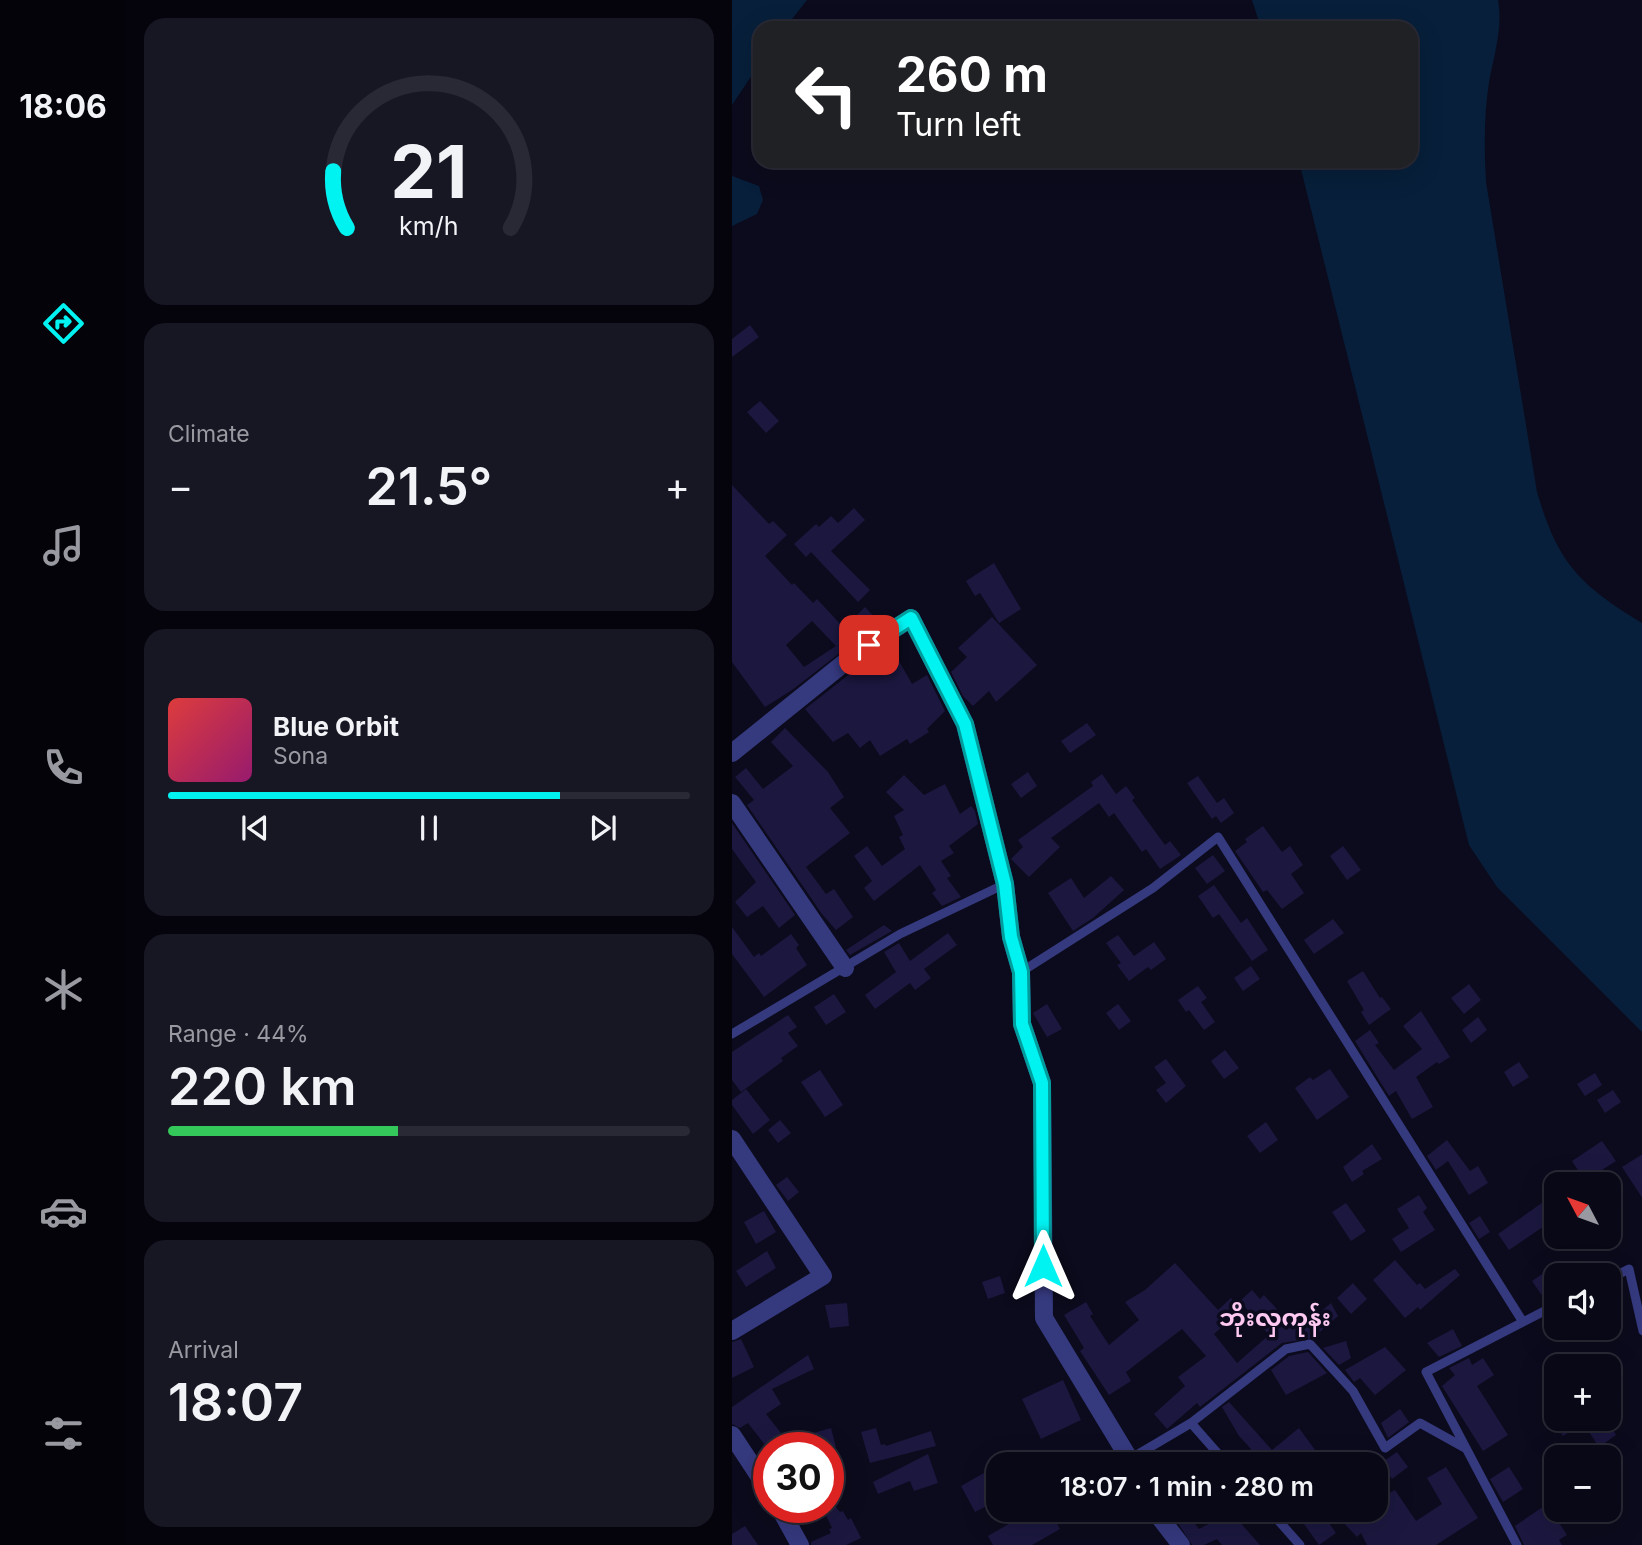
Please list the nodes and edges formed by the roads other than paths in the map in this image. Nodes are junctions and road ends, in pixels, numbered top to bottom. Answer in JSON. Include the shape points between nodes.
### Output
{"nodes":[{"id":1,"x":732,"y":753,"type":"edge"},
{"id":2,"x":732,"y":803,"type":"edge"},
{"id":3,"x":1005,"y":884,"type":"junction"},
{"id":4,"x":845,"y":968,"type":"junction"},
{"id":5,"x":1021,"y":972,"type":"junction"},
{"id":6,"x":732,"y":1034,"type":"edge"},
{"id":7,"x":732,"y":1139,"type":"edge"},
{"id":8,"x":1621,"y":1273,"type":"edge"},
{"id":9,"x":1544,"y":1311,"type":"edge"},
{"id":10,"x":1523,"y":1322,"type":"junction"},
{"id":11,"x":732,"y":1331,"type":"edge"},
{"id":12,"x":1643,"y":1331,"type":"edge"},
{"id":13,"x":1190,"y":1423,"type":"junction"},
{"id":14,"x":732,"y":1435,"type":"edge"},
{"id":15,"x":1465,"y":1448,"type":"junction"},
{"id":16,"x":1126,"y":1452,"type":"edge"},
{"id":17,"x":1147,"y":1452,"type":"edge"},
{"id":18,"x":1216,"y":1452,"type":"edge"},
{"id":19,"x":753,"y":1467,"type":"edge"},
{"id":20,"x":1163,"y":1522,"type":"edge"},
{"id":21,"x":1280,"y":1522,"type":"edge"},
{"id":22,"x":788,"y":1523,"type":"edge"},
{"id":23,"x":800,"y":1545,"type":"edge"},
{"id":24,"x":1181,"y":1545,"type":"edge"},
{"id":25,"x":1300,"y":1545,"type":"edge"},
{"id":26,"x":1517,"y":1545,"type":"edge"}],
"edges":[{"from":1,"to":3,"type":"street","via":[[849,659],[911,618],[965,724]]},
{"from":2,"to":4,"type":"street"},
{"from":3,"to":4,"type":"lane","via":[[900,934]]},
{"from":3,"to":5,"type":"street","via":[[1011,937]]},
{"from":4,"to":6,"type":"lane"},
{"from":5,"to":10,"type":"lane","via":[[1153,888],[1218,837]]},
{"from":5,"to":16,"type":"street","via":[[1022,1024],[1042,1083],[1044,1318]]},
{"from":7,"to":11,"type":"street","via":[[823,1276]]},
{"from":8,"to":12,"type":"lane","via":[[1629,1269]]},
{"from":9,"to":10,"type":"lane"},
{"from":10,"to":15,"type":"lane","via":[[1426,1372]]},
{"from":13,"to":15,"type":"lane","via":[[1286,1349],[1310,1343],[1353,1391],[1385,1448],[1420,1423]]},
{"from":13,"to":17,"type":"lane"},
{"from":13,"to":18,"type":"lane"},
{"from":14,"to":19,"type":"street"},
{"from":15,"to":26,"type":"lane"},
{"from":20,"to":24,"type":"street"},
{"from":21,"to":25,"type":"lane"},
{"from":22,"to":23,"type":"street"}]}
